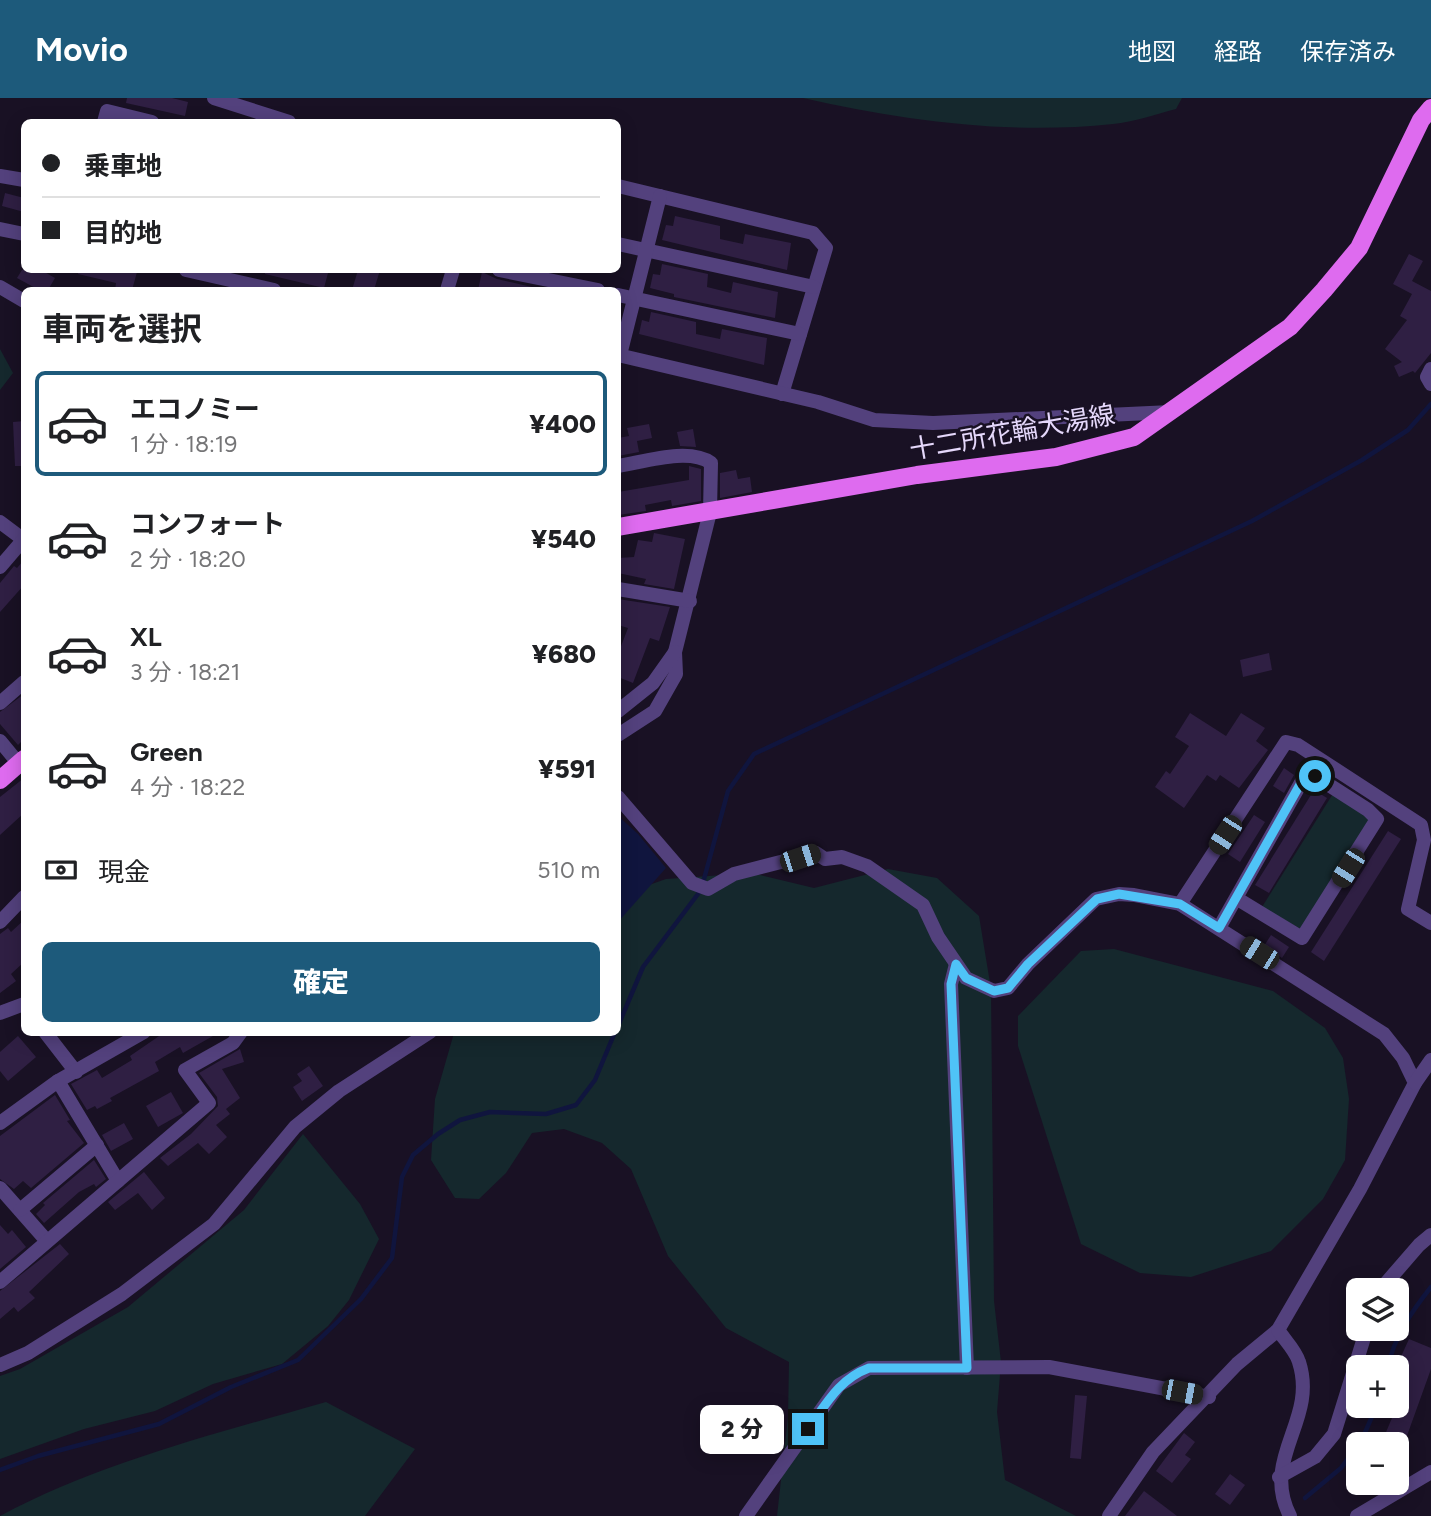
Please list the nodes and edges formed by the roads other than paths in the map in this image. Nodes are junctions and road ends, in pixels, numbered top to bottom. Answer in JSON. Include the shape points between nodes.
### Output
{"nodes":[{"id":1,"x":214,"y":98,"type":"edge"},
{"id":2,"x":1431,"y":108,"type":"edge"},
{"id":3,"x":107,"y":111,"type":"edge"},
{"id":4,"x":140,"y":119,"type":"edge"},
{"id":5,"x":280,"y":119,"type":"edge"},
{"id":6,"x":0,"y":176,"type":"edge"},
{"id":7,"x":21,"y":180,"type":"edge"},
{"id":8,"x":621,"y":187,"type":"edge"},
{"id":9,"x":660,"y":196,"type":"junction"},
{"id":10,"x":0,"y":229,"type":"edge"},
{"id":11,"x":21,"y":233,"type":"edge"},
{"id":12,"x":621,"y":245,"type":"edge"},
{"id":13,"x":646,"y":250,"type":"junction"},
{"id":14,"x":218,"y":273,"type":"edge"},
{"id":15,"x":514,"y":273,"type":"edge"},
{"id":16,"x":250,"y":276,"type":"edge"},
{"id":17,"x":0,"y":287,"type":"edge"},
{"id":18,"x":269,"y":287,"type":"edge"},
{"id":19,"x":583,"y":287,"type":"edge"},
{"id":20,"x":814,"y":287,"type":"junction"},
{"id":21,"x":621,"y":296,"type":"edge"},
{"id":22,"x":634,"y":298,"type":"junction"},
{"id":23,"x":21,"y":299,"type":"edge"},
{"id":24,"x":800,"y":334,"type":"junction"},
{"id":25,"x":621,"y":347,"type":"edge"},
{"id":26,"x":621,"y":355,"type":"edge"},
{"id":27,"x":782,"y":394,"type":"junction"},
{"id":28,"x":1171,"y":412,"type":"junction"},
{"id":29,"x":621,"y":466,"type":"edge"},
{"id":30,"x":710,"y":512,"type":"junction"},
{"id":31,"x":0,"y":522,"type":"edge"},
{"id":32,"x":621,"y":527,"type":"edge"},
{"id":33,"x":21,"y":537,"type":"edge"},
{"id":34,"x":21,"y":542,"type":"edge"},
{"id":35,"x":0,"y":567,"type":"edge"},
{"id":36,"x":621,"y":590,"type":"edge"},
{"id":37,"x":690,"y":601,"type":"junction"},
{"id":38,"x":675,"y":652,"type":"junction"},
{"id":39,"x":21,"y":685,"type":"edge"},
{"id":40,"x":0,"y":703,"type":"edge"},
{"id":41,"x":621,"y":709,"type":"edge"},
{"id":42,"x":621,"y":733,"type":"edge"},
{"id":43,"x":0,"y":741,"type":"edge"},
{"id":44,"x":21,"y":760,"type":"edge"},
{"id":45,"x":21,"y":762,"type":"edge"},
{"id":46,"x":0,"y":780,"type":"edge"},
{"id":47,"x":621,"y":800,"type":"edge"},
{"id":48,"x":1236,"y":898,"type":"junction"},
{"id":49,"x":21,"y":900,"type":"edge"},
{"id":50,"x":1180,"y":904,"type":"junction"},
{"id":51,"x":0,"y":922,"type":"edge"},
{"id":52,"x":1431,"y":923,"type":"edge"},
{"id":53,"x":1219,"y":928,"type":"junction"},
{"id":54,"x":956,"y":964,"type":"junction"},
{"id":55,"x":21,"y":1006,"type":"edge"},
{"id":56,"x":0,"y":1013,"type":"edge"},
{"id":57,"x":48,"y":1036,"type":"edge"},
{"id":58,"x":137,"y":1036,"type":"edge"},
{"id":59,"x":238,"y":1036,"type":"edge"},
{"id":60,"x":424,"y":1036,"type":"edge"},
{"id":61,"x":1431,"y":1060,"type":"edge"},
{"id":62,"x":76,"y":1072,"type":"junction"},
{"id":63,"x":58,"y":1081,"type":"junction"},
{"id":64,"x":1415,"y":1083,"type":"junction"},
{"id":65,"x":0,"y":1123,"type":"edge"},
{"id":66,"x":96,"y":1145,"type":"junction"},
{"id":67,"x":118,"y":1181,"type":"junction"},
{"id":68,"x":0,"y":1188,"type":"edge"},
{"id":69,"x":20,"y":1210,"type":"junction"},
{"id":70,"x":1431,"y":1235,"type":"edge"},
{"id":71,"x":47,"y":1240,"type":"junction"},
{"id":72,"x":1391,"y":1278,"type":"edge"},
{"id":73,"x":0,"y":1282,"type":"edge"},
{"id":74,"x":1278,"y":1330,"type":"junction"},
{"id":75,"x":1363,"y":1341,"type":"edge"},
{"id":76,"x":0,"y":1364,"type":"edge"},
{"id":77,"x":967,"y":1368,"type":"junction"},
{"id":78,"x":1209,"y":1397,"type":"junction"},
{"id":79,"x":1431,"y":1472,"type":"edge"},
{"id":80,"x":1279,"y":1477,"type":"junction"},
{"id":81,"x":1285,"y":1513,"type":"edge"},
{"id":82,"x":746,"y":1516,"type":"edge"},
{"id":83,"x":1109,"y":1516,"type":"edge"},
{"id":84,"x":1357,"y":1516,"type":"edge"}],
"edges":[{"from":1,"to":5,"type":"street"},
{"from":2,"to":28,"type":"main road","name":"十二所花輪大湯線","via":[[1420,120],[1359,248],[1324,290],[1290,327]]},
{"from":3,"to":4,"type":"street"},
{"from":6,"to":7,"type":"street"},
{"from":8,"to":9,"type":"street"},
{"from":9,"to":13,"type":"street"},
{"from":9,"to":20,"type":"street","via":[[813,233],[826,248]]},
{"from":10,"to":11,"type":"street"},
{"from":12,"to":13,"type":"street"},
{"from":13,"to":20,"type":"street"},
{"from":13,"to":22,"type":"street"},
{"from":14,"to":16,"type":"street"},
{"from":15,"to":19,"type":"street"},
{"from":16,"to":18,"type":"street"},
{"from":17,"to":23,"type":"street"},
{"from":20,"to":24,"type":"street"},
{"from":21,"to":22,"type":"street"},
{"from":22,"to":24,"type":"street"},
{"from":22,"to":25,"type":"street"},
{"from":24,"to":27,"type":"street"},
{"from":26,"to":27,"type":"street"},
{"from":27,"to":28,"type":"street","via":[[874,420],[933,423]]},
{"from":28,"to":30,"type":"main road","name":"十二所花輪大湯線","via":[[1134,437],[1056,457],[917,475]]},
{"from":29,"to":30,"type":"street","via":[[702,457],[711,463]]},
{"from":30,"to":32,"type":"main road","name":"十二所花輪大湯線"},
{"from":30,"to":37,"type":"street"},
{"from":31,"to":33,"type":"street"},
{"from":34,"to":35,"type":"street"},
{"from":36,"to":37,"type":"street"},
{"from":37,"to":38,"type":"street"},
{"from":38,"to":41,"type":"street","via":[[653,683]]},
{"from":38,"to":42,"type":"street","via":[[676,674],[655,711]]},
{"from":39,"to":40,"type":"street"},
{"from":43,"to":44,"type":"street"},
{"from":45,"to":46,"type":"main road"},
{"from":47,"to":54,"type":"street","via":[[692,883],[708,889],[734,874],[816,853],[825,859],[842,857],[867,866],[923,905]]},
{"from":48,"to":48,"type":"street","via":[[1302,781],[1310,776],[1377,819],[1302,938]]},
{"from":48,"to":53,"type":"street"},
{"from":49,"to":51,"type":"street"},
{"from":50,"to":52,"type":"street","via":[[1286,742],[1298,745],[1421,825],[1423,840],[1408,909]]},
{"from":50,"to":53,"type":"street"},
{"from":50,"to":54,"type":"street","via":[[1126,894],[1097,899],[1008,988],[994,991],[966,978]]},
{"from":53,"to":64,"type":"street","via":[[1384,1034]]},
{"from":54,"to":77,"type":"street","via":[[951,984]]},
{"from":55,"to":56,"type":"street"},
{"from":57,"to":62,"type":"street"},
{"from":58,"to":62,"type":"street"},
{"from":59,"to":67,"type":"street","via":[[185,1070],[209,1103]]},
{"from":60,"to":76,"type":"street","via":[[339,1091],[295,1127],[214,1224],[122,1294],[28,1353]]},
{"from":61,"to":64,"type":"street"},
{"from":62,"to":63,"type":"street"},
{"from":63,"to":65,"type":"street"},
{"from":63,"to":66,"type":"street"},
{"from":64,"to":74,"type":"street"},
{"from":66,"to":67,"type":"street"},
{"from":66,"to":69,"type":"street"},
{"from":67,"to":71,"type":"street"},
{"from":68,"to":69,"type":"street"},
{"from":69,"to":71,"type":"street"},
{"from":70,"to":72,"type":"street"},
{"from":71,"to":73,"type":"street"},
{"from":74,"to":78,"type":"street","via":[[1237,1364]]},
{"from":74,"to":80,"type":"street","via":[[1299,1360],[1304,1397]]},
{"from":75,"to":80,"type":"street","via":[[1334,1434],[1315,1457]]},
{"from":77,"to":78,"type":"street","via":[[1049,1367]]},
{"from":77,"to":82,"type":"street","via":[[869,1368],[839,1385]]},
{"from":78,"to":83,"type":"street","via":[[1153,1452]]},
{"from":79,"to":84,"type":"street"},
{"from":80,"to":81,"type":"street"}]}
